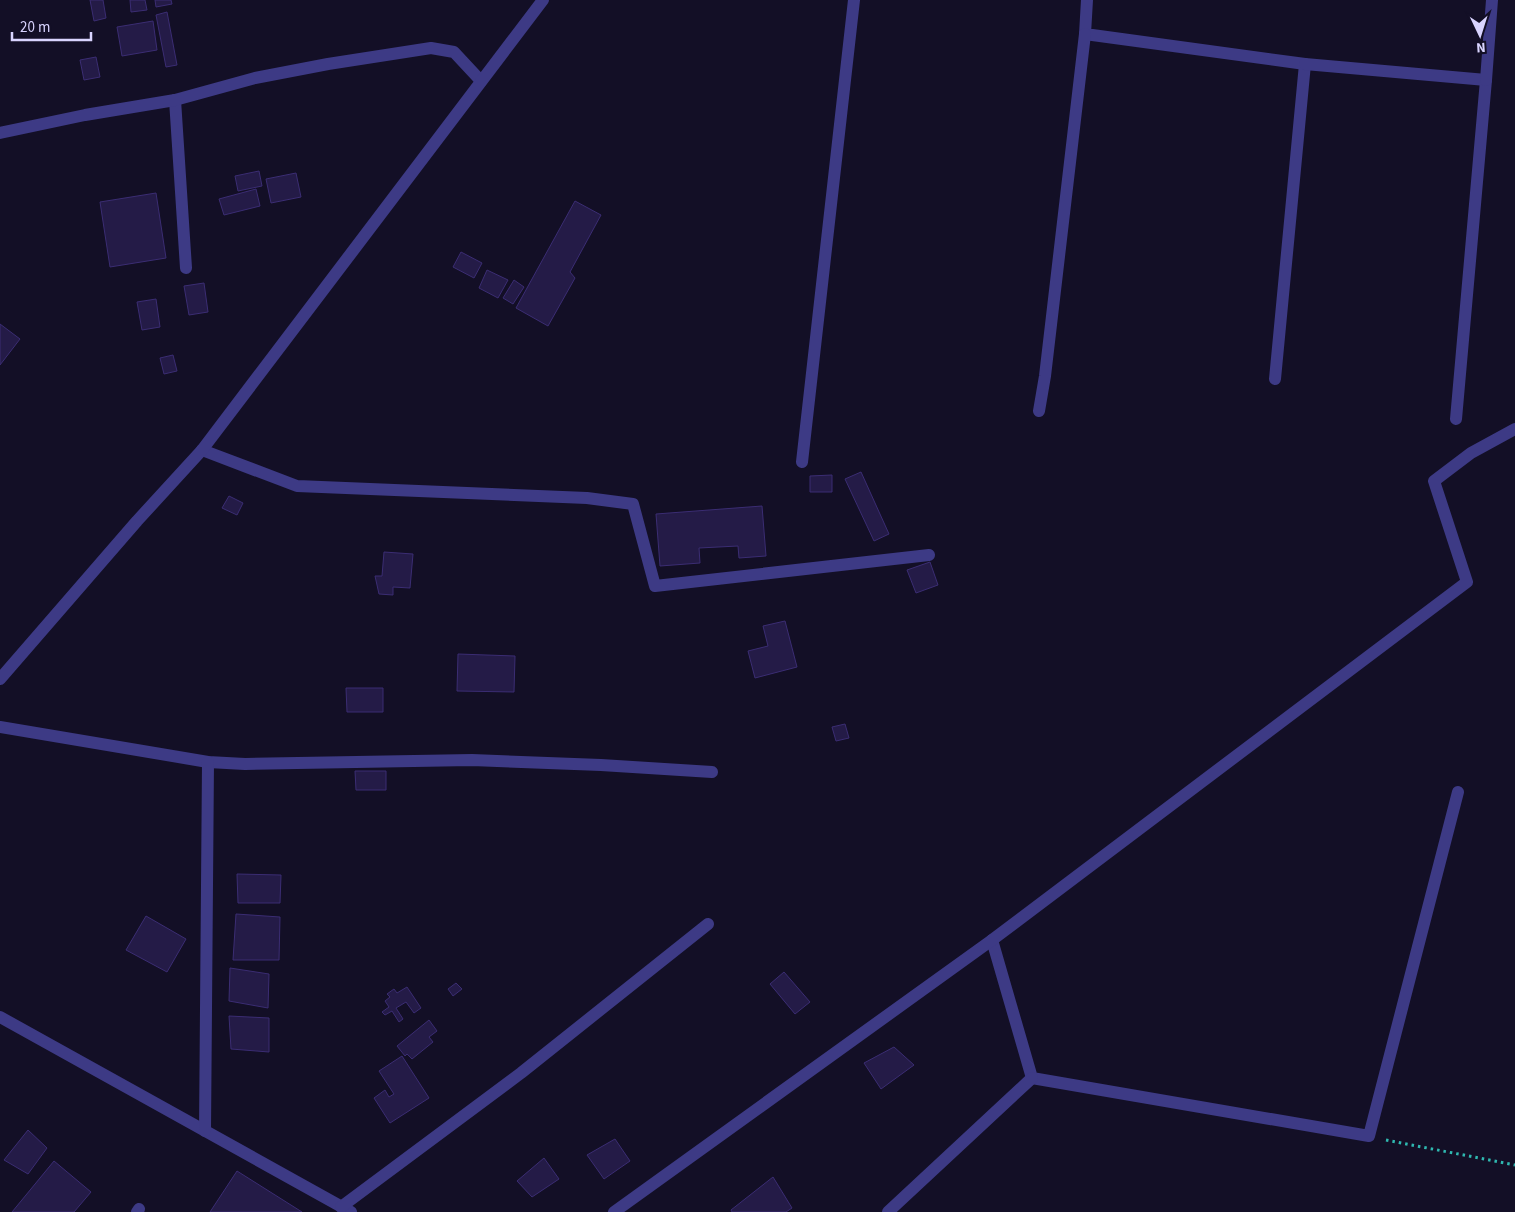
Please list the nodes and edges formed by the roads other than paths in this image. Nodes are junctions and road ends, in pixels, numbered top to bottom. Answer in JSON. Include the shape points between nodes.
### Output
{"nodes":[{"id":1,"x":542,"y":0,"type":"edge"},
{"id":2,"x":854,"y":0,"type":"edge"},
{"id":3,"x":1087,"y":0,"type":"edge"},
{"id":4,"x":1492,"y":0,"type":"edge"},
{"id":5,"x":1085,"y":34,"type":"junction"},
{"id":6,"x":1305,"y":64,"type":"junction"},
{"id":7,"x":481,"y":80,"type":"junction"},
{"id":8,"x":1486,"y":80,"type":"junction"},
{"id":9,"x":175,"y":100,"type":"junction"},
{"id":10,"x":0,"y":133,"type":"edge"},
{"id":11,"x":186,"y":268,"type":"dead end"},
{"id":12,"x":1275,"y":379,"type":"dead end"},
{"id":13,"x":1039,"y":411,"type":"dead end"},
{"id":14,"x":1456,"y":419,"type":"dead end"},
{"id":15,"x":1515,"y":429,"type":"edge"},
{"id":16,"x":202,"y":450,"type":"junction"},
{"id":17,"x":802,"y":462,"type":"dead end"},
{"id":18,"x":929,"y":555,"type":"dead end"},
{"id":19,"x":0,"y":679,"type":"edge"},
{"id":20,"x":0,"y":727,"type":"edge"},
{"id":21,"x":208,"y":762,"type":"junction"},
{"id":22,"x":712,"y":772,"type":"dead end"},
{"id":23,"x":1458,"y":792,"type":"dead end"},
{"id":24,"x":708,"y":924,"type":"dead end"},
{"id":25,"x":992,"y":940,"type":"junction"},
{"id":26,"x":0,"y":1017,"type":"edge"},
{"id":27,"x":1032,"y":1078,"type":"junction"},
{"id":28,"x":205,"y":1131,"type":"junction"},
{"id":29,"x":346,"y":1209,"type":"edge"},
{"id":30,"x":614,"y":1212,"type":"edge"},
{"id":31,"x":888,"y":1212,"type":"edge"}],
"edges":[{"from":1,"to":7,"type":"street"},
{"from":2,"to":17,"type":"street"},
{"from":3,"to":5,"type":"street"},
{"from":4,"to":8,"type":"street"},
{"from":5,"to":6,"type":"street"},
{"from":5,"to":13,"type":"street"},
{"from":6,"to":8,"type":"street"},
{"from":6,"to":12,"type":"street"},
{"from":7,"to":9,"type":"street","via":[[454,52],[431,48],[255,78]]},
{"from":7,"to":16,"type":"street"},
{"from":8,"to":14,"type":"street"},
{"from":9,"to":10,"type":"street"},
{"from":9,"to":11,"type":"street"},
{"from":15,"to":25,"type":"street","via":[[1471,453],[1434,481],[1467,582]]},
{"from":16,"to":18,"type":"street","via":[[297,486],[587,498],[633,504],[655,586]]},
{"from":16,"to":19,"type":"street"},
{"from":20,"to":21,"type":"street"},
{"from":21,"to":22,"type":"street","via":[[472,760]]},
{"from":21,"to":28,"type":"street"},
{"from":23,"to":27,"type":"street","via":[[1369,1136]]},
{"from":24,"to":29,"type":"street"},
{"from":25,"to":27,"type":"street"},
{"from":25,"to":30,"type":"street"},
{"from":26,"to":28,"type":"street"},
{"from":27,"to":31,"type":"street"},
{"from":28,"to":29,"type":"street"}]}
